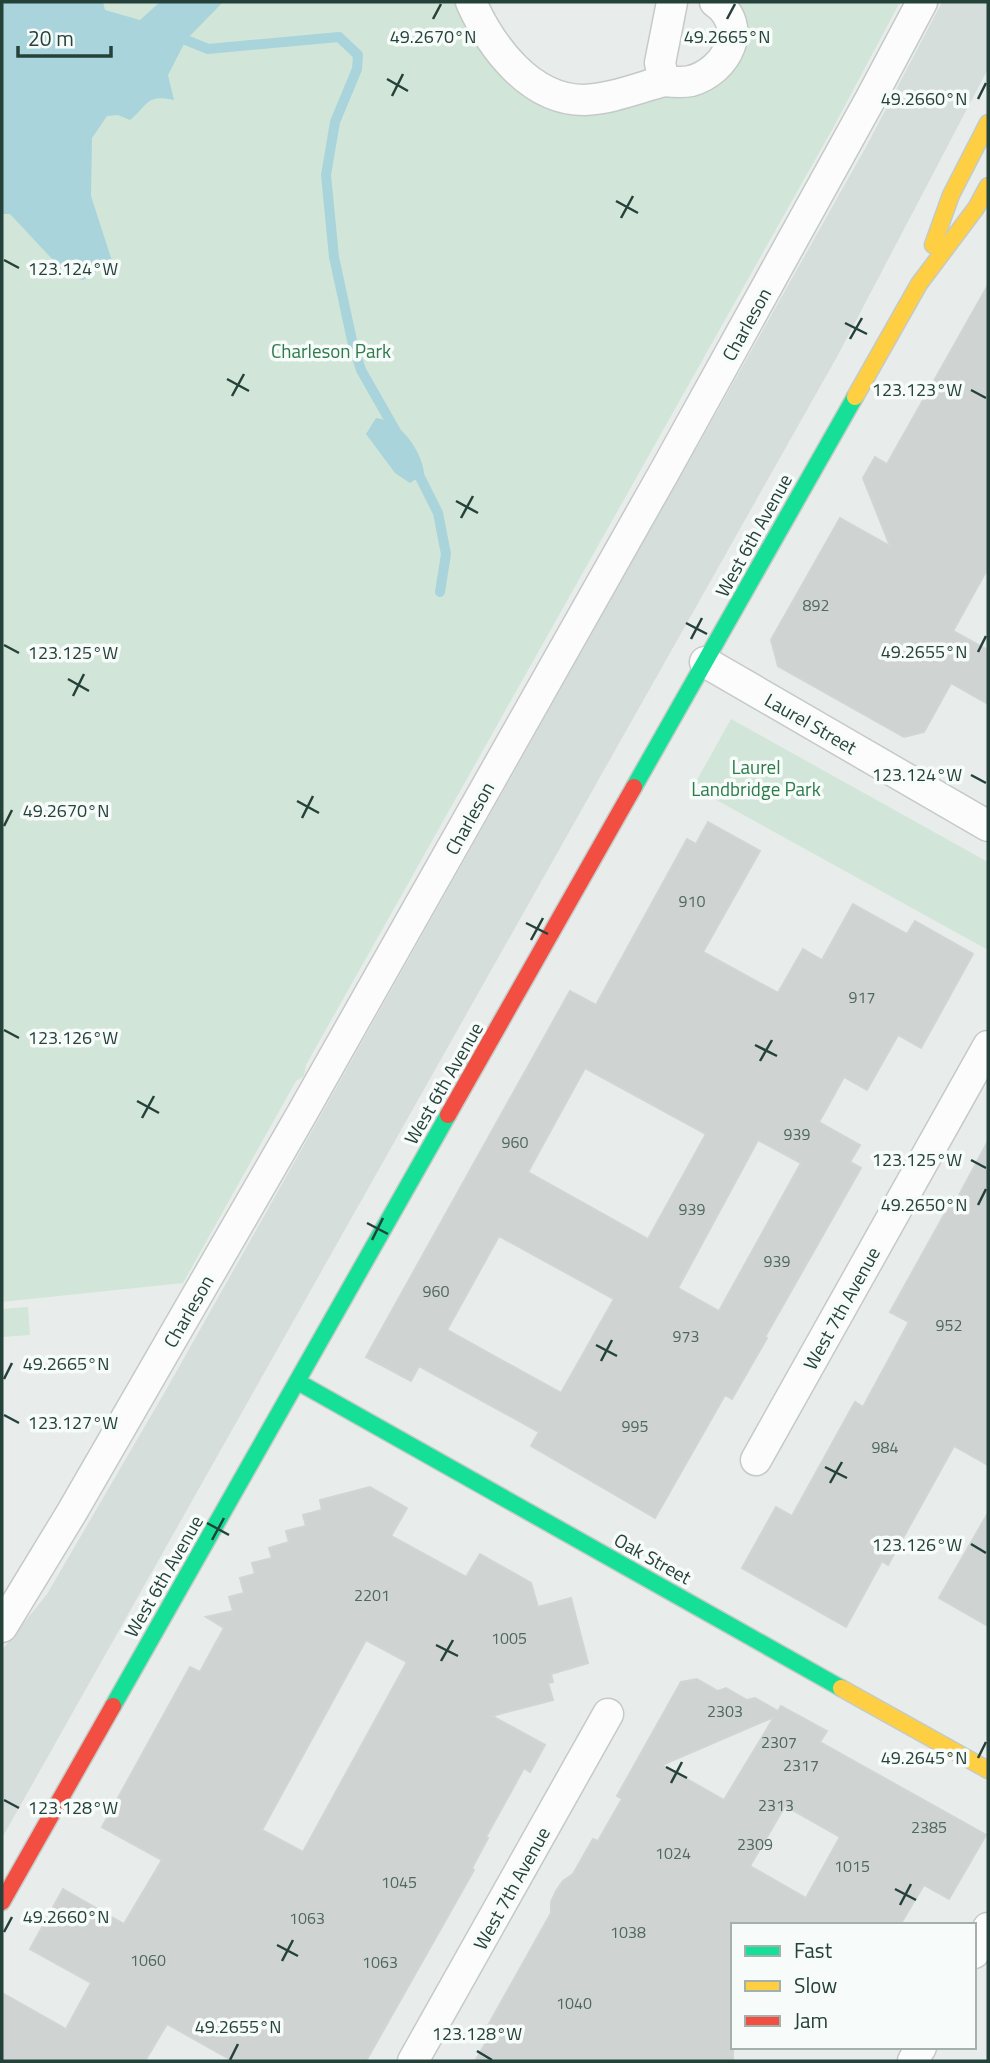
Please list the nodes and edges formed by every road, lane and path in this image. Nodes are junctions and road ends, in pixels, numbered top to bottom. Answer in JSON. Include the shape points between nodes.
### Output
{"nodes":[{"id":1,"x":471,"y":2,"type":"edge"},
{"id":2,"x":672,"y":2,"type":"edge"},
{"id":3,"x":715,"y":2,"type":"edge"},
{"id":4,"x":922,"y":2,"type":"edge"},
{"id":5,"x":664,"y":81,"type":"junction"},
{"id":6,"x":988,"y":123,"type":"edge"},
{"id":7,"x":988,"y":186,"type":"edge"},
{"id":8,"x":919,"y":284,"type":"junction"},
{"id":9,"x":705,"y":662,"type":"junction"},
{"id":10,"x":988,"y":827,"type":"edge"},
{"id":11,"x":988,"y":1046,"type":"edge"},
{"id":12,"x":298,"y":1382,"type":"junction"},
{"id":13,"x":756,"y":1460,"type":"dead end"},
{"id":14,"x":2,"y":1627,"type":"edge"},
{"id":15,"x":608,"y":1714,"type":"dead end"},
{"id":16,"x":988,"y":1770,"type":"edge"},
{"id":17,"x":2,"y":1902,"type":"edge"},
{"id":18,"x":988,"y":1928,"type":"edge"},
{"id":19,"x":976,"y":1949,"type":"edge"},
{"id":20,"x":413,"y":2061,"type":"edge"}],
"edges":[{"from":1,"to":5,"type":"street","via":[[501,52],[520,73],[549,92],[583,100]]},
{"from":2,"to":5,"type":"street","via":[[660,63]]},
{"from":3,"to":5,"type":"street","via":[[731,20],[733,33],[724,59],[692,81]]},
{"from":4,"to":14,"type":"street","name":"Charleson","via":[[655,489],[314,1093]]},
{"from":6,"to":8,"type":"main road","name":"West 6th Avenue","via":[[951,195]]},
{"from":7,"to":8,"type":"main road","name":"West 6th Avenue"},
{"from":8,"to":9,"type":"main road","name":"West 6th Avenue"},
{"from":9,"to":10,"type":"street","name":"Laurel Street"},
{"from":9,"to":12,"type":"main road","name":"West 6th Avenue"},
{"from":11,"to":13,"type":"street","name":"West 7th Avenue"},
{"from":12,"to":16,"type":"main road","name":"Oak Street"},
{"from":12,"to":17,"type":"main road","name":"West 6th Avenue"},
{"from":15,"to":20,"type":"street","name":"West 7th Avenue"},
{"from":18,"to":19,"type":"street"}]}
